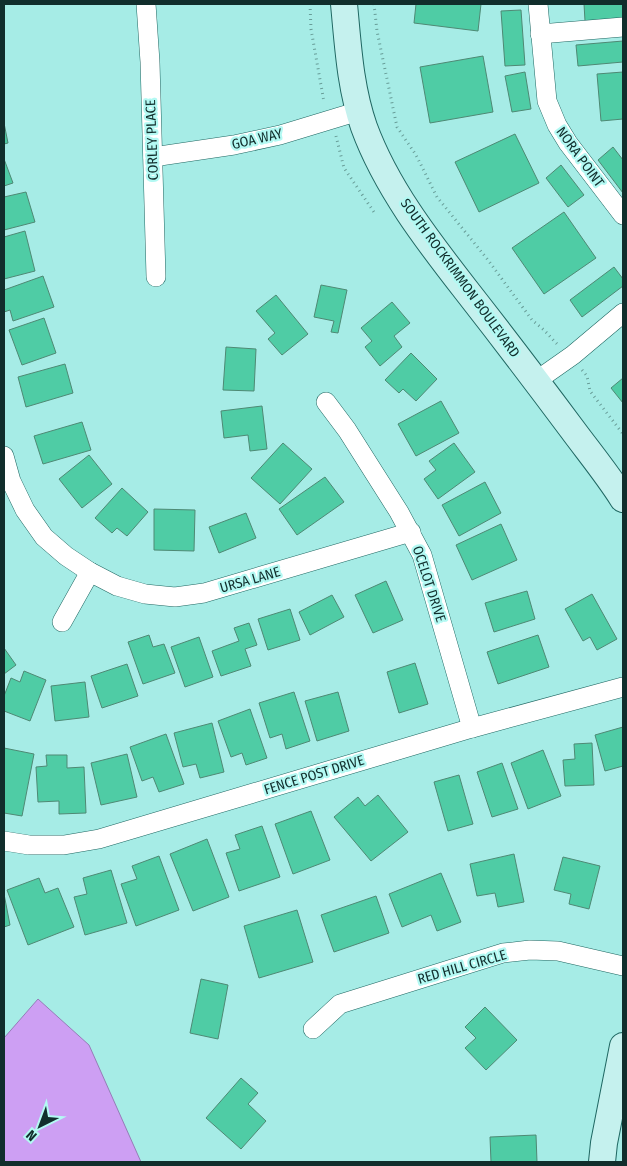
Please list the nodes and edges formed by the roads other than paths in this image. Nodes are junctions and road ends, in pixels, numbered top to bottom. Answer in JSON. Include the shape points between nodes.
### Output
{"nodes":[{"id":1,"x":146,"y":4,"type":"edge"},
{"id":2,"x":344,"y":4,"type":"edge"},
{"id":3,"x":538,"y":4,"type":"edge"},
{"id":4,"x":623,"y":27,"type":"edge"},
{"id":5,"x":540,"y":34,"type":"junction"},
{"id":6,"x":359,"y":111,"type":"junction"},
{"id":7,"x":153,"y":157,"type":"junction"},
{"id":8,"x":623,"y":216,"type":"edge"},
{"id":9,"x":156,"y":277,"type":"dead end"},
{"id":10,"x":623,"y":312,"type":"edge"},
{"id":11,"x":536,"y":381,"type":"junction"},
{"id":12,"x":326,"y":402,"type":"dead end"},
{"id":13,"x":4,"y":456,"type":"edge"},
{"id":14,"x":623,"y":499,"type":"edge"},
{"id":15,"x":411,"y":532,"type":"junction"},
{"id":16,"x":90,"y":572,"type":"junction"},
{"id":17,"x":62,"y":622,"type":"dead end"},
{"id":18,"x":623,"y":687,"type":"edge"},
{"id":19,"x":472,"y":728,"type":"junction"},
{"id":20,"x":4,"y":841,"type":"edge"},
{"id":21,"x":623,"y":966,"type":"edge"},
{"id":22,"x":313,"y":1029,"type":"dead end"},
{"id":23,"x":623,"y":1046,"type":"edge"},
{"id":24,"x":602,"y":1162,"type":"edge"}],
"edges":[{"from":1,"to":7,"type":"street","name":"CORLEY PLACE"},
{"from":2,"to":6,"type":"main road","name":"SOUTH ROCKRIMMON BOULEVARD","via":[[349,61]]},
{"from":3,"to":5,"type":"street","name":"NORA POINT"},
{"from":4,"to":5,"type":"street"},
{"from":5,"to":8,"type":"street","name":"NORA POINT","via":[[547,101],[557,124]]},
{"from":6,"to":7,"type":"street","name":"GOA WAY","via":[[234,146]]},
{"from":6,"to":11,"type":"main road","name":"SOUTH ROCKRIMMON BOULEVARD","via":[[377,156],[408,211]]},
{"from":7,"to":9,"type":"street","name":"CORLEY PLACE"},
{"from":10,"to":11,"type":"street"},
{"from":11,"to":14,"type":"main road","name":"SOUTH ROCKRIMMON BOULEVARD"},
{"from":12,"to":15,"type":"street","name":"OCELOT DRIVE"},
{"from":13,"to":16,"type":"street","name":"URSA LANE","via":[[11,481],[25,510],[44,537]]},
{"from":15,"to":16,"type":"street","name":"URSA LANE","via":[[204,594],[175,597],[145,594],[117,586]]},
{"from":15,"to":19,"type":"street","name":"OCELOT DRIVE","via":[[422,555]]},
{"from":16,"to":17,"type":"street"},
{"from":18,"to":19,"type":"street","name":"FENCE POST DRIVE"},
{"from":19,"to":20,"type":"street","name":"FENCE POST DRIVE","via":[[99,839],[64,845]]},
{"from":21,"to":22,"type":"street","name":"RED HILL CIRCLE","via":[[558,951],[503,953],[340,1004]]},
{"from":23,"to":24,"type":"main road"}]}
